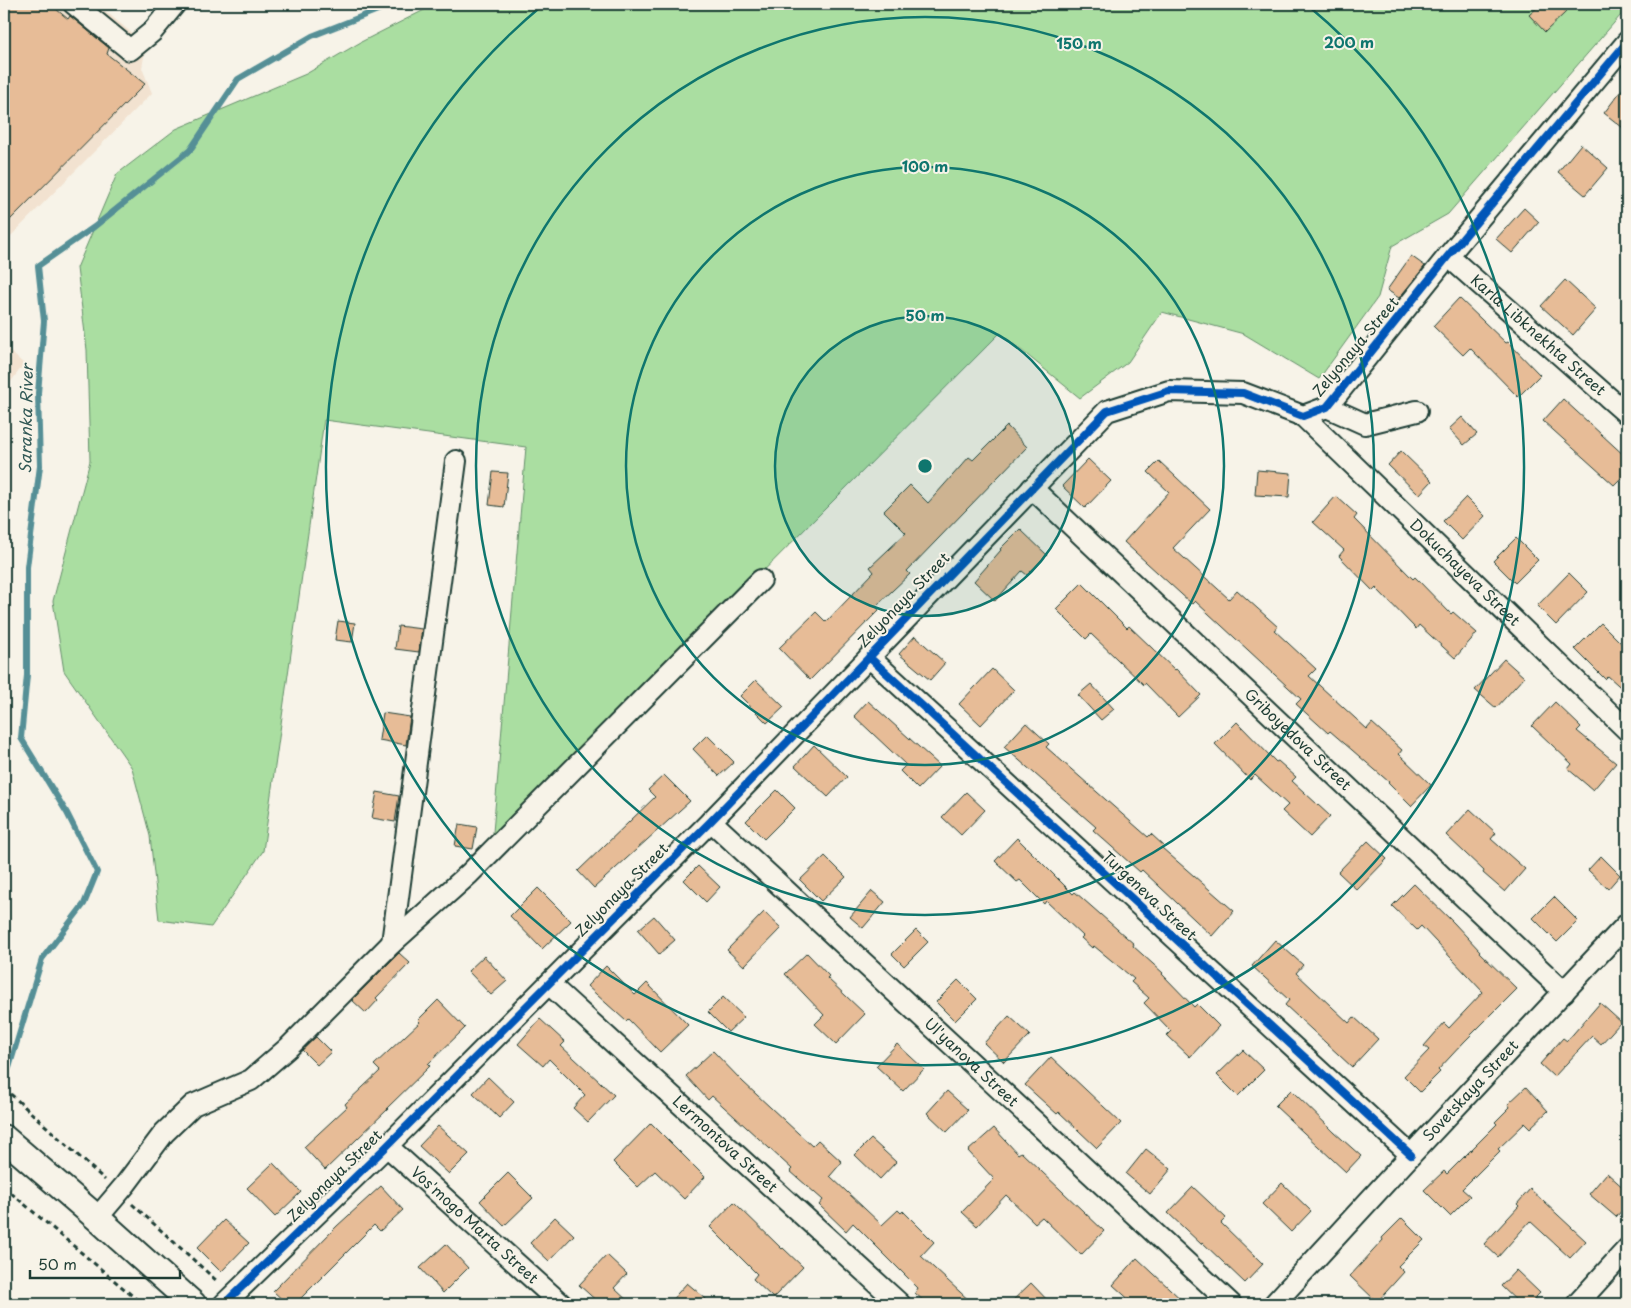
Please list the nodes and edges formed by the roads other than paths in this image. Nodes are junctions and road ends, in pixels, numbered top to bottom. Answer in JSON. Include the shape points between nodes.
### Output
{"nodes":[{"id":1,"x":74,"y":4,"type":"edge"},
{"id":2,"x":175,"y":4,"type":"edge"},
{"id":3,"x":1627,"y":42,"type":"edge"},
{"id":4,"x":1448,"y":256,"type":"junction"},
{"id":5,"x":1327,"y":407,"type":"junction"},
{"id":6,"x":1417,"y":411,"type":"dead end"},
{"id":7,"x":1627,"y":414,"type":"edge"},
{"id":8,"x":1303,"y":416,"type":"junction"},
{"id":9,"x":456,"y":461,"type":"dead end"},
{"id":10,"x":1032,"y":488,"type":"junction"},
{"id":11,"x":761,"y":580,"type":"dead end"},
{"id":12,"x":869,"y":657,"type":"junction"},
{"id":13,"x":1627,"y":730,"type":"edge"},
{"id":14,"x":711,"y":820,"type":"junction"},
{"id":15,"x":1627,"y":924,"type":"edge"},
{"id":16,"x":392,"y":943,"type":"junction"},
{"id":17,"x":549,"y":984,"type":"junction"},
{"id":18,"x":1564,"y":992,"type":"junction"},
{"id":19,"x":4,"y":1138,"type":"edge"},
{"id":20,"x":387,"y":1146,"type":"junction"},
{"id":21,"x":1411,"y":1155,"type":"junction"},
{"id":22,"x":97,"y":1218,"type":"junction"},
{"id":23,"x":1627,"y":1249,"type":"edge"},
{"id":24,"x":194,"y":1304,"type":"edge"},
{"id":25,"x":224,"y":1304,"type":"edge"},
{"id":26,"x":561,"y":1304,"type":"edge"},
{"id":27,"x":900,"y":1304,"type":"edge"},
{"id":28,"x":1231,"y":1304,"type":"edge"},
{"id":29,"x":1274,"y":1304,"type":"edge"},
{"id":30,"x":1577,"y":1304,"type":"edge"}],
"edges":[{"from":1,"to":2,"type":"street","via":[[130,50],[152,32]]},
{"from":3,"to":4,"type":"street","name":"Zelyonaya Street"},
{"from":4,"to":5,"type":"street","name":"Zelyonaya Street"},
{"from":4,"to":7,"type":"street","name":"Karla Libknekhta Street"},
{"from":5,"to":6,"type":"street","via":[[1365,424]]},
{"from":5,"to":8,"type":"street","name":"Zelyonaya Street"},
{"from":8,"to":10,"type":"street","name":"Zelyonaya Street","via":[[1243,393],[1169,391],[1107,412]]},
{"from":8,"to":13,"type":"street","name":"Dokuchayeva Street"},
{"from":9,"to":16,"type":"street"},
{"from":10,"to":12,"type":"street","name":"Zelyonaya Street"},
{"from":10,"to":18,"type":"street","name":"Griboyedova Street"},
{"from":11,"to":16,"type":"street","via":[[469,874]]},
{"from":12,"to":14,"type":"street","name":"Zelyonaya Street"},
{"from":12,"to":21,"type":"street","name":"Turgeneva Street"},
{"from":14,"to":17,"type":"street","name":"Zelyonaya Street"},
{"from":14,"to":28,"type":"street","name":"Ul'yanova Street"},
{"from":15,"to":18,"type":"street","name":"Sovetskaya Street"},
{"from":16,"to":22,"type":"street","via":[[289,1047],[251,1080],[193,1105],[164,1133]]},
{"from":17,"to":20,"type":"street","name":"Zelyonaya Street"},
{"from":17,"to":27,"type":"street","name":"Lermontova Street"},
{"from":18,"to":21,"type":"street","name":"Sovetskaya Street"},
{"from":19,"to":22,"type":"main road"},
{"from":20,"to":25,"type":"street","name":"Zelyonaya Street"},
{"from":20,"to":26,"type":"street","name":"Vos'mogo Marta Street"},
{"from":21,"to":29,"type":"street","name":"Sovetskaya Street"},
{"from":22,"to":24,"type":"main road"},
{"from":23,"to":30,"type":"street"}]}
